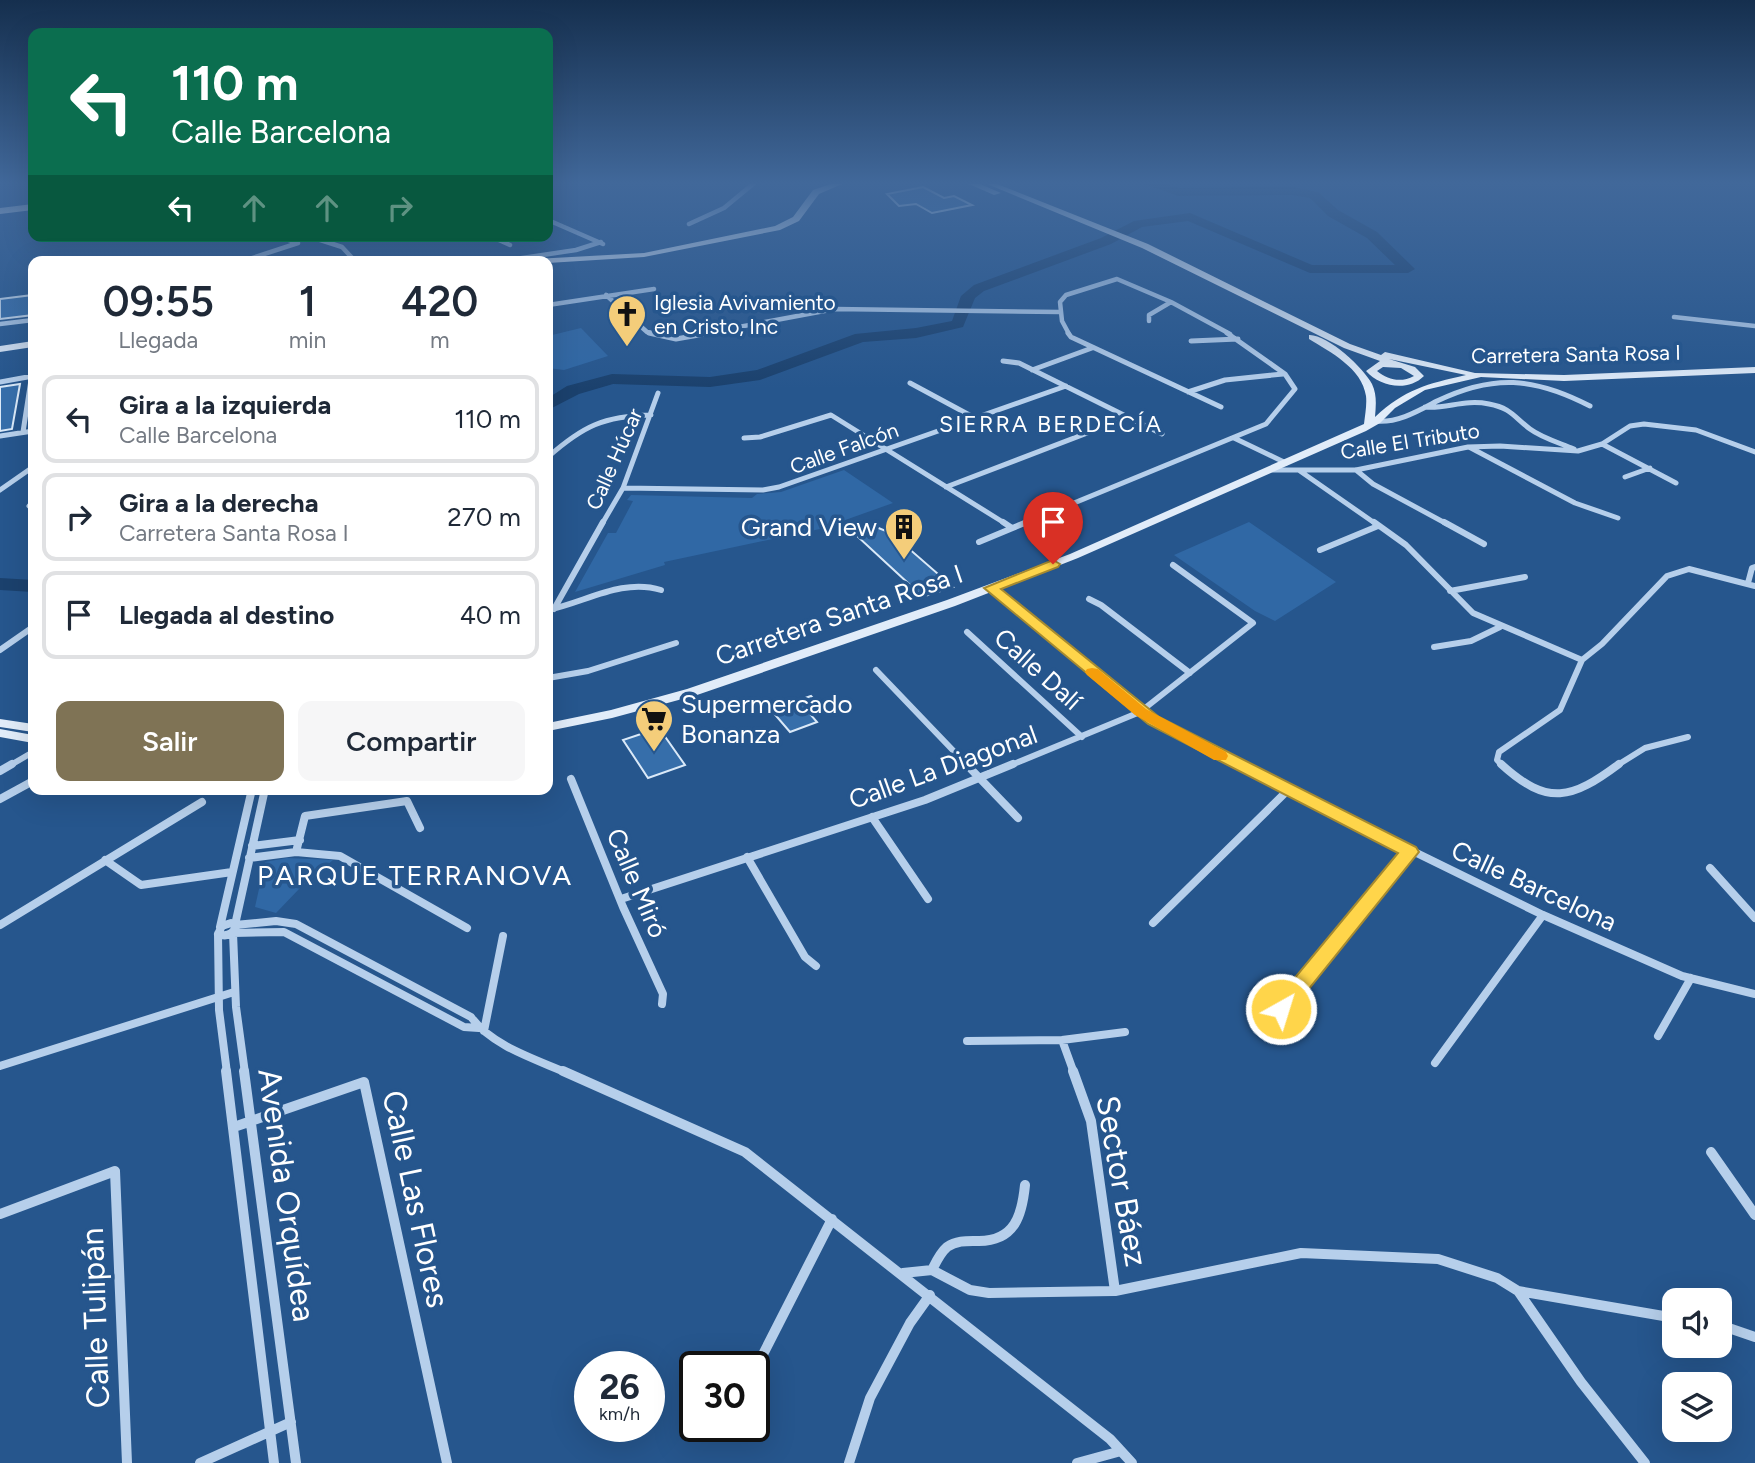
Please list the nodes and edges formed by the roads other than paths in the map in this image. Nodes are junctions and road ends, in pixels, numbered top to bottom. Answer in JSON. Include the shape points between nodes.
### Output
{"nodes":[{"id":1,"x":559,"y":252,"type":"edge"},
{"id":2,"x":586,"y":252,"type":"edge"},
{"id":3,"x":656,"y":252,"type":"edge"},
{"id":4,"x":1142,"y":252,"type":"edge"},
{"id":5,"x":1158,"y":252,"type":"edge"},
{"id":6,"x":535,"y":256,"type":"edge"},
{"id":7,"x":568,"y":258,"type":"junction"},
{"id":8,"x":553,"y":259,"type":"edge"},
{"id":9,"x":654,"y":289,"type":"dead end"},
{"id":10,"x":606,"y":295,"type":"junction"},
{"id":11,"x":1171,"y":302,"type":"junction"},
{"id":12,"x":553,"y":304,"type":"edge"},
{"id":13,"x":1060,"y":312,"type":"junction"},
{"id":14,"x":1674,"y":317,"type":"dead end"},
{"id":15,"x":28,"y":321,"type":"edge"},
{"id":16,"x":1149,"y":321,"type":"dead end"},
{"id":17,"x":0,"y":324,"type":"edge"},
{"id":18,"x":1755,"y":326,"type":"edge"},
{"id":19,"x":1325,"y":333,"type":"junction"},
{"id":20,"x":1312,"y":337,"type":"junction"},
{"id":21,"x":1239,"y":339,"type":"junction"},
{"id":22,"x":1191,"y":341,"type":"dead end"},
{"id":23,"x":28,"y":345,"type":"edge"},
{"id":24,"x":1092,"y":348,"type":"junction"},
{"id":25,"x":0,"y":349,"type":"edge"},
{"id":26,"x":1003,"y":360,"type":"dead end"},
{"id":27,"x":1395,"y":364,"type":"junction"},
{"id":28,"x":1408,"y":367,"type":"junction"},
{"id":29,"x":1032,"y":370,"type":"junction"},
{"id":30,"x":1755,"y":370,"type":"edge"},
{"id":31,"x":1374,"y":373,"type":"junction"},
{"id":32,"x":1285,"y":374,"type":"junction"},
{"id":33,"x":1481,"y":374,"type":"junction"},
{"id":34,"x":28,"y":377,"type":"edge"},
{"id":35,"x":0,"y":382,"type":"edge"},
{"id":36,"x":1411,"y":382,"type":"junction"},
{"id":37,"x":910,"y":383,"type":"dead end"},
{"id":38,"x":1066,"y":386,"type":"junction"},
{"id":39,"x":1188,"y":392,"type":"junction"},
{"id":40,"x":659,"y":393,"type":"dead end"},
{"id":41,"x":28,"y":401,"type":"edge"},
{"id":42,"x":1590,"y":406,"type":"dead end"},
{"id":43,"x":1221,"y":407,"type":"dead end"},
{"id":44,"x":1424,"y":407,"type":"junction"},
{"id":45,"x":651,"y":415,"type":"junction"},
{"id":46,"x":1129,"y":417,"type":"junction"},
{"id":47,"x":975,"y":418,"type":"junction"},
{"id":48,"x":1373,"y":423,"type":"junction"},
{"id":49,"x":28,"y":431,"type":"edge"},
{"id":50,"x":23,"y":432,"type":"junction"},
{"id":51,"x":1163,"y":434,"type":"dead end"},
{"id":52,"x":0,"y":436,"type":"edge"},
{"id":53,"x":744,"y":438,"type":"dead end"},
{"id":54,"x":1234,"y":438,"type":"junction"},
{"id":55,"x":1602,"y":444,"type":"junction"},
{"id":56,"x":1468,"y":447,"type":"junction"},
{"id":57,"x":886,"y":449,"type":"junction"},
{"id":58,"x":1578,"y":451,"type":"junction"},
{"id":59,"x":553,"y":452,"type":"edge"},
{"id":60,"x":1755,"y":452,"type":"edge"},
{"id":61,"x":1286,"y":463,"type":"junction"},
{"id":62,"x":1650,"y":468,"type":"junction"},
{"id":63,"x":28,"y":470,"type":"edge"},
{"id":64,"x":1269,"y":470,"type":"junction"},
{"id":65,"x":1356,"y":470,"type":"junction"},
{"id":66,"x":1300,"y":471,"type":"junction"},
{"id":67,"x":1625,"y":477,"type":"dead end"},
{"id":68,"x":1676,"y":483,"type":"dead end"},
{"id":69,"x":946,"y":487,"type":"junction"},
{"id":70,"x":623,"y":488,"type":"junction"},
{"id":71,"x":0,"y":490,"type":"edge"},
{"id":72,"x":1618,"y":518,"type":"dead end"},
{"id":73,"x":1378,"y":526,"type":"junction"},
{"id":74,"x":1012,"y":528,"type":"junction"},
{"id":75,"x":979,"y":542,"type":"dead end"},
{"id":76,"x":1484,"y":544,"type":"dead end"},
{"id":77,"x":1320,"y":550,"type":"dead end"},
{"id":78,"x":1173,"y":565,"type":"dead end"},
{"id":79,"x":1755,"y":567,"type":"edge"},
{"id":80,"x":1525,"y":577,"type":"dead end"},
{"id":81,"x":1752,"y":584,"type":"edge"},
{"id":82,"x":991,"y":588,"type":"junction"},
{"id":83,"x":660,"y":590,"type":"dead end"},
{"id":84,"x":1450,"y":591,"type":"junction"},
{"id":85,"x":1089,"y":599,"type":"dead end"},
{"id":86,"x":553,"y":606,"type":"edge"},
{"id":87,"x":553,"y":608,"type":"edge"},
{"id":88,"x":1500,"y":627,"type":"junction"},
{"id":89,"x":28,"y":631,"type":"edge"},
{"id":90,"x":967,"y":632,"type":"dead end"},
{"id":91,"x":676,"y":643,"type":"dead end"},
{"id":92,"x":1434,"y":647,"type":"dead end"},
{"id":93,"x":0,"y":652,"type":"edge"},
{"id":94,"x":1582,"y":660,"type":"junction"},
{"id":95,"x":876,"y":670,"type":"dead end"},
{"id":96,"x":1190,"y":673,"type":"junction"},
{"id":97,"x":553,"y":677,"type":"edge"},
{"id":98,"x":1140,"y":712,"type":"junction"},
{"id":99,"x":0,"y":723,"type":"edge"},
{"id":100,"x":553,"y":726,"type":"edge"},
{"id":101,"x":28,"y":727,"type":"edge"},
{"id":102,"x":0,"y":733,"type":"edge"},
{"id":103,"x":1082,"y":737,"type":"junction"},
{"id":104,"x":1688,"y":737,"type":"dead end"},
{"id":105,"x":28,"y":738,"type":"edge"},
{"id":106,"x":28,"y":755,"type":"edge"},
{"id":107,"x":0,"y":771,"type":"edge"},
{"id":108,"x":980,"y":778,"type":"junction"},
{"id":109,"x":571,"y":779,"type":"dead end"},
{"id":110,"x":28,"y":784,"type":"edge"},
{"id":111,"x":1287,"y":791,"type":"junction"},
{"id":112,"x":251,"y":795,"type":"edge"},
{"id":113,"x":264,"y":795,"type":"edge"},
{"id":114,"x":0,"y":799,"type":"edge"},
{"id":115,"x":202,"y":802,"type":"dead end"},
{"id":116,"x":872,"y":817,"type":"junction"},
{"id":117,"x":1018,"y":818,"type":"dead end"},
{"id":118,"x":421,"y":828,"type":"dead end"},
{"id":119,"x":300,"y":840,"type":"junction"},
{"id":120,"x":252,"y":846,"type":"junction"},
{"id":121,"x":296,"y":852,"type":"junction"},
{"id":122,"x":1410,"y":852,"type":"junction"},
{"id":123,"x":747,"y":857,"type":"junction"},
{"id":124,"x":249,"y":859,"type":"junction"},
{"id":125,"x":105,"y":860,"type":"junction"},
{"id":126,"x":1710,"y":868,"type":"dead end"},
{"id":127,"x":232,"y":872,"type":"junction"},
{"id":128,"x":621,"y":898,"type":"junction"},
{"id":129,"x":928,"y":900,"type":"dead end"},
{"id":130,"x":1543,"y":915,"type":"junction"},
{"id":131,"x":1755,"y":918,"type":"edge"},
{"id":132,"x":1153,"y":923,"type":"dead end"},
{"id":133,"x":0,"y":925,"type":"edge"},
{"id":134,"x":467,"y":928,"type":"dead end"},
{"id":135,"x":234,"y":929,"type":"junction"},
{"id":136,"x":219,"y":930,"type":"junction"},
{"id":137,"x":503,"y":936,"type":"dead end"},
{"id":138,"x":817,"y":966,"type":"dead end"},
{"id":139,"x":1691,"y":978,"type":"junction"},
{"id":140,"x":234,"y":992,"type":"junction"},
{"id":141,"x":1755,"y":994,"type":"edge"},
{"id":142,"x":218,"y":997,"type":"junction"},
{"id":143,"x":662,"y":1004,"type":"dead end"},
{"id":144,"x":1281,"y":1009,"type":"dead end"},
{"id":145,"x":482,"y":1030,"type":"junction"},
{"id":146,"x":1125,"y":1032,"type":"dead end"},
{"id":147,"x":1658,"y":1035,"type":"dead end"},
{"id":148,"x":1062,"y":1040,"type":"junction"},
{"id":149,"x":967,"y":1041,"type":"dead end"},
{"id":150,"x":1435,"y":1063,"type":"dead end"},
{"id":151,"x":0,"y":1066,"type":"edge"},
{"id":152,"x":252,"y":1121,"type":"junction"},
{"id":153,"x":233,"y":1127,"type":"junction"},
{"id":154,"x":1711,"y":1152,"type":"dead end"},
{"id":155,"x":1025,"y":1185,"type":"dead end"},
{"id":156,"x":0,"y":1214,"type":"edge"},
{"id":157,"x":1755,"y":1215,"type":"edge"},
{"id":158,"x":832,"y":1219,"type":"junction"},
{"id":159,"x":932,"y":1270,"type":"junction"},
{"id":160,"x":903,"y":1273,"type":"junction"},
{"id":161,"x":1115,"y":1291,"type":"junction"},
{"id":162,"x":1518,"y":1291,"type":"junction"},
{"id":163,"x":930,"y":1295,"type":"junction"},
{"id":164,"x":1662,"y":1316,"type":"edge"},
{"id":165,"x":1732,"y":1329,"type":"edge"},
{"id":166,"x":1755,"y":1338,"type":"edge"},
{"id":167,"x":765,"y":1351,"type":"edge"},
{"id":168,"x":291,"y":1422,"type":"junction"},
{"id":169,"x":270,"y":1431,"type":"junction"},
{"id":170,"x":1121,"y":1451,"type":"junction"},
{"id":171,"x":127,"y":1463,"type":"edge"},
{"id":172,"x":200,"y":1463,"type":"edge"},
{"id":173,"x":274,"y":1463,"type":"edge"},
{"id":174,"x":296,"y":1463,"type":"edge"},
{"id":175,"x":447,"y":1463,"type":"edge"},
{"id":176,"x":849,"y":1463,"type":"edge"},
{"id":177,"x":1077,"y":1463,"type":"edge"},
{"id":178,"x":1132,"y":1463,"type":"edge"},
{"id":179,"x":1645,"y":1463,"type":"edge"}],
"edges":[{"from":1,"to":6,"type":"street"},
{"from":2,"to":7,"type":"street"},
{"from":3,"to":7,"type":"street"},
{"from":4,"to":20,"type":"street"},
{"from":5,"to":19,"type":"street"},
{"from":7,"to":8,"type":"street"},
{"from":9,"to":10,"type":"street"},
{"from":10,"to":12,"type":"street"},
{"from":10,"to":13,"type":"street","via":[[648,332],[676,339],[835,309]]},
{"from":11,"to":13,"type":"street","via":[[1117,279],[1066,295]]},
{"from":11,"to":16,"type":"street","via":[[1149,315]]},
{"from":11,"to":21,"type":"street"},
{"from":13,"to":24,"type":"street","via":[[1072,337]]},
{"from":14,"to":18,"type":"street"},
{"from":15,"to":17,"type":"street"},
{"from":19,"to":27,"type":"street"},
{"from":19,"to":33,"type":"street","via":[[1386,355]]},
{"from":20,"to":31,"type":"street","via":[[1355,357]]},
{"from":20,"to":48,"type":"street","via":[[1351,364],[1365,382]]},
{"from":21,"to":22,"type":"street"},
{"from":21,"to":32,"type":"street"},
{"from":23,"to":25,"type":"street"},
{"from":24,"to":29,"type":"street"},
{"from":24,"to":39,"type":"street"},
{"from":26,"to":29,"type":"street"},
{"from":27,"to":28,"type":"street"},
{"from":27,"to":31,"type":"street","via":[[1381,364]]},
{"from":28,"to":33,"type":"street"},
{"from":28,"to":36,"type":"street","via":[[1419,374]]},
{"from":29,"to":38,"type":"street"},
{"from":30,"to":33,"type":"street","name":"Carretera Santa Rosa I","via":[[1564,378]]},
{"from":31,"to":36,"type":"street","via":[[1388,381]]},
{"from":31,"to":48,"type":"street","via":[[1382,393]]},
{"from":32,"to":39,"type":"street","via":[[1225,380]]},
{"from":32,"to":54,"type":"street","via":[[1294,385],[1293,395],[1266,424]]},
{"from":33,"to":36,"type":"street"},
{"from":33,"to":48,"type":"street","name":"Carretera Santa Rosa I","via":[[1422,388]]},
{"from":34,"to":35,"type":"street"},
{"from":36,"to":48,"type":"street","name":"Carretera Santa Rosa I","via":[[1392,393]]},
{"from":37,"to":47,"type":"street"},
{"from":38,"to":46,"type":"street"},
{"from":38,"to":47,"type":"street","name":"Calle Falcón"},
{"from":39,"to":43,"type":"street"},
{"from":40,"to":45,"type":"street","name":"Calle Húcar"},
{"from":41,"to":50,"type":"street"},
{"from":42,"to":44,"type":"street","via":[[1537,386],[1498,382],[1472,386]]},
{"from":44,"to":48,"type":"street"},
{"from":44,"to":58,"type":"street","via":[[1465,401],[1490,404],[1510,410],[1531,430]]},
{"from":45,"to":59,"type":"street","via":[[626,415],[587,425]]},
{"from":45,"to":70,"type":"street","name":"Calle Húcar"},
{"from":46,"to":51,"type":"street"},
{"from":46,"to":69,"type":"street"},
{"from":47,"to":57,"type":"street","name":"Calle Falcón"},
{"from":48,"to":61,"type":"street","name":"Carretera Santa Rosa I"},
{"from":49,"to":50,"type":"street"},
{"from":50,"to":52,"type":"street"},
{"from":53,"to":57,"type":"street","via":[[760,438],[831,415]]},
{"from":54,"to":61,"type":"street"},
{"from":54,"to":74,"type":"street"},
{"from":55,"to":58,"type":"street","name":"Calle El Tributo"},
{"from":55,"to":60,"type":"street","name":"Calle El Tributo","via":[[1630,426],[1656,425],[1696,430]]},
{"from":55,"to":62,"type":"street"},
{"from":56,"to":58,"type":"street","name":"Calle El Tributo"},
{"from":56,"to":65,"type":"street","name":"Calle El Tributo"},
{"from":56,"to":72,"type":"street","via":[[1574,503]]},
{"from":57,"to":69,"type":"street"},
{"from":57,"to":70,"type":"street","name":"Calle Falcón","via":[[763,490]]},
{"from":61,"to":64,"type":"street","name":"Carretera Santa Rosa I"},
{"from":62,"to":67,"type":"street"},
{"from":62,"to":68,"type":"street"},
{"from":63,"to":71,"type":"street"},
{"from":64,"to":66,"type":"street","name":"Calle El Tributo"},
{"from":64,"to":82,"type":"street","name":"Carretera Santa Rosa I"},
{"from":65,"to":66,"type":"street","name":"Calle El Tributo"},
{"from":65,"to":76,"type":"street","via":[[1373,484]]},
{"from":66,"to":73,"type":"street"},
{"from":69,"to":74,"type":"street"},
{"from":70,"to":86,"type":"street","name":"Calle Húcar"},
{"from":73,"to":77,"type":"street"},
{"from":73,"to":84,"type":"street","via":[[1406,545]]},
{"from":74,"to":75,"type":"street"},
{"from":78,"to":96,"type":"street","name":"Calle La Diagonal","via":[[1253,623]]},
{"from":79,"to":81,"type":"street"},
{"from":80,"to":84,"type":"street"},
{"from":81,"to":94,"type":"street","via":[[1689,569],[1667,576]]},
{"from":82,"to":98,"type":"street","name":"Calle Barcelona"},
{"from":82,"to":100,"type":"street","name":"Carretera Santa Rosa I","via":[[692,692]]},
{"from":83,"to":87,"type":"street","via":[[632,586]]},
{"from":84,"to":88,"type":"street","via":[[1473,613]]},
{"from":85,"to":96,"type":"street"},
{"from":88,"to":92,"type":"street","via":[[1471,641]]},
{"from":88,"to":94,"type":"street"},
{"from":89,"to":93,"type":"street"},
{"from":90,"to":103,"type":"street","name":"Calle Dalí"},
{"from":91,"to":97,"type":"street"},
{"from":94,"to":104,"type":"street","via":[[1560,710],[1499,752],[1497,760],[1506,769],[1539,788],[1575,793],[1642,749]]},
{"from":95,"to":108,"type":"street"},
{"from":96,"to":98,"type":"street","name":"Calle La Diagonal"},
{"from":98,"to":103,"type":"street","name":"Calle La Diagonal"},
{"from":98,"to":111,"type":"street","name":"Calle Barcelona"},
{"from":99,"to":101,"type":"street"},
{"from":102,"to":105,"type":"street"},
{"from":103,"to":108,"type":"street","name":"Calle La Diagonal"},
{"from":106,"to":107,"type":"street"},
{"from":108,"to":116,"type":"street","name":"Calle La Diagonal"},
{"from":108,"to":117,"type":"street"},
{"from":109,"to":128,"type":"street","name":"Calle Miró"},
{"from":110,"to":114,"type":"street"},
{"from":111,"to":122,"type":"street","name":"Calle Barcelona"},
{"from":111,"to":132,"type":"street"},
{"from":112,"to":127,"type":"street","name":"Avenida Orquídea"},
{"from":113,"to":120,"type":"street","name":"Avenida Orquídea"},
{"from":115,"to":125,"type":"street"},
{"from":116,"to":123,"type":"street","name":"Calle La Diagonal"},
{"from":116,"to":129,"type":"street"},
{"from":118,"to":119,"type":"street","via":[[407,801],[305,817]]},
{"from":119,"to":120,"type":"street"},
{"from":119,"to":121,"type":"street"},
{"from":120,"to":124,"type":"street","name":"Avenida Orquídea"},
{"from":121,"to":124,"type":"street"},
{"from":121,"to":134,"type":"street","via":[[340,856]]},
{"from":122,"to":130,"type":"street","name":"Calle Barcelona"},
{"from":122,"to":144,"type":"street"},
{"from":123,"to":128,"type":"street","name":"Calle La Diagonal"},
{"from":123,"to":138,"type":"street","via":[[805,957]]},
{"from":124,"to":135,"type":"street","name":"Avenida Orquídea"},
{"from":125,"to":127,"type":"street","via":[[146,886]]},
{"from":125,"to":133,"type":"street"},
{"from":126,"to":131,"type":"street"},
{"from":127,"to":136,"type":"street","name":"Avenida Orquídea"},
{"from":128,"to":143,"type":"street","name":"Calle Miró","via":[[663,994]]},
{"from":130,"to":139,"type":"street","name":"Calle Barcelona"},
{"from":130,"to":150,"type":"street"},
{"from":135,"to":136,"type":"street","via":[[229,923]]},
{"from":135,"to":140,"type":"street","name":"Avenida Orquídea"},
{"from":135,"to":145,"type":"street","via":[[284,932],[464,1027]]},
{"from":136,"to":142,"type":"street","name":"Avenida Orquídea"},
{"from":137,"to":145,"type":"street"},
{"from":139,"to":141,"type":"street","name":"Calle Barcelona"},
{"from":139,"to":147,"type":"street"},
{"from":140,"to":142,"type":"street"},
{"from":140,"to":152,"type":"street","name":"Avenida Orquídea"},
{"from":142,"to":151,"type":"street"},
{"from":142,"to":153,"type":"street","name":"Avenida Orquídea"},
{"from":145,"to":158,"type":"street","via":[[518,1052],[746,1152]]},
{"from":146,"to":148,"type":"street"},
{"from":148,"to":149,"type":"street"},
{"from":148,"to":161,"type":"street","name":"Sector Báez","via":[[1091,1121]]},
{"from":152,"to":153,"type":"street","name":"Calle Las Flores"},
{"from":152,"to":168,"type":"street","name":"Avenida Orquídea"},
{"from":152,"to":175,"type":"street","name":"Calle Las Flores","via":[[364,1082]]},
{"from":153,"to":169,"type":"street","name":"Avenida Orquídea"},
{"from":154,"to":157,"type":"street"},
{"from":155,"to":159,"type":"street","via":[[1024,1209],[1014,1231],[1002,1238],[952,1244]]},
{"from":156,"to":171,"type":"street","name":"Calle Tulipán","via":[[115,1171]]},
{"from":158,"to":160,"type":"street"},
{"from":158,"to":167,"type":"street"},
{"from":159,"to":160,"type":"street"},
{"from":159,"to":161,"type":"street","via":[[979,1292]]},
{"from":160,"to":163,"type":"street"},
{"from":161,"to":162,"type":"street","via":[[1301,1253],[1438,1259]]},
{"from":162,"to":164,"type":"street"},
{"from":162,"to":179,"type":"street"},
{"from":163,"to":170,"type":"street"},
{"from":163,"to":176,"type":"street","via":[[870,1398]]},
{"from":165,"to":166,"type":"street"},
{"from":168,"to":169,"type":"street"},
{"from":168,"to":174,"type":"street","name":"Avenida Orquídea"},
{"from":169,"to":172,"type":"street"},
{"from":169,"to":173,"type":"street","name":"Avenida Orquídea"},
{"from":170,"to":177,"type":"street"},
{"from":170,"to":178,"type":"street"}]}
